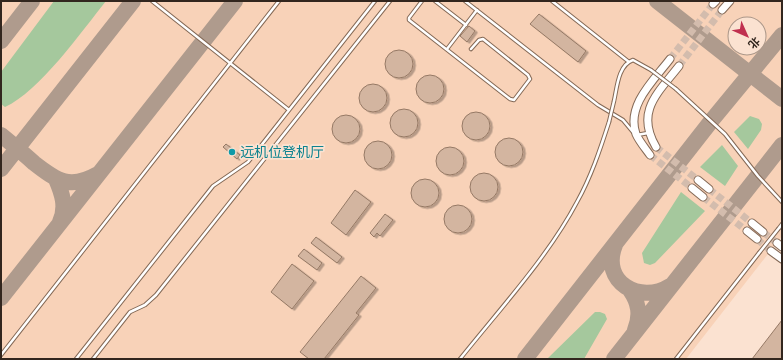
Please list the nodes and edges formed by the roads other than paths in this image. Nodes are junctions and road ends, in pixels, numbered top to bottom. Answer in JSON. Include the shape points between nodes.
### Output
{"nodes":[{"id":1,"x":152,"y":1,"type":"edge"},
{"id":2,"x":279,"y":1,"type":"edge"},
{"id":3,"x":375,"y":1,"type":"edge"},
{"id":4,"x":390,"y":1,"type":"edge"},
{"id":5,"x":422,"y":1,"type":"edge"},
{"id":6,"x":435,"y":1,"type":"edge"},
{"id":7,"x":465,"y":1,"type":"edge"},
{"id":8,"x":552,"y":1,"type":"edge"},
{"id":9,"x":730,"y":1,"type":"edge"},
{"id":10,"x":477,"y":10,"type":"junction"},
{"id":11,"x":722,"y":10,"type":"tunnel mouth"},
{"id":12,"x":466,"y":25,"type":"junction"},
{"id":13,"x":471,"y":49,"type":"dead end"},
{"id":14,"x":446,"y":50,"type":"junction"},
{"id":15,"x":670,"y":59,"type":"tunnel mouth"},
{"id":16,"x":629,"y":62,"type":"junction"},
{"id":17,"x":230,"y":63,"type":"junction"},
{"id":18,"x":679,"y":66,"type":"tunnel mouth"},
{"id":19,"x":289,"y":110,"type":"junction"},
{"id":20,"x":648,"y":133,"type":"junction"},
{"id":21,"x":636,"y":135,"type":"junction"},
{"id":22,"x":656,"y":147,"type":"tunnel mouth"},
{"id":23,"x":650,"y":155,"type":"tunnel mouth"},
{"id":24,"x":698,"y":180,"type":"tunnel mouth"},
{"id":25,"x":692,"y":188,"type":"tunnel mouth"},
{"id":26,"x":709,"y":189,"type":"tunnel mouth"},
{"id":27,"x":703,"y":197,"type":"tunnel mouth"},
{"id":28,"x":782,"y":202,"type":"edge"},
{"id":29,"x":752,"y":223,"type":"tunnel mouth"},
{"id":30,"x":782,"y":224,"type":"edge"},
{"id":31,"x":746,"y":231,"type":"tunnel mouth"},
{"id":32,"x":763,"y":232,"type":"tunnel mouth"},
{"id":33,"x":757,"y":239,"type":"tunnel mouth"},
{"id":34,"x":771,"y":250,"type":"tunnel mouth"},
{"id":35,"x":782,"y":259,"type":"edge"},
{"id":36,"x":1,"y":355,"type":"edge"},
{"id":37,"x":76,"y":359,"type":"edge"},
{"id":38,"x":93,"y":359,"type":"edge"},
{"id":39,"x":460,"y":359,"type":"edge"},
{"id":40,"x":676,"y":359,"type":"edge"}],
"edges":[{"from":1,"to":17,"type":"lane"},
{"from":2,"to":17,"type":"lane"},
{"from":3,"to":19,"type":"lane"},
{"from":4,"to":38,"type":"lane","via":[[156,295],[145,305],[130,312]]},
{"from":5,"to":14,"type":"lane","via":[[409,19]]},
{"from":6,"to":12,"type":"lane"},
{"from":7,"to":10,"type":"lane"},
{"from":8,"to":16,"type":"lane"},
{"from":9,"to":11,"type":"main road"},
{"from":10,"to":12,"type":"lane"},
{"from":10,"to":21,"type":"lane","via":[[598,105],[623,120]]},
{"from":12,"to":14,"type":"lane"},
{"from":13,"to":14,"type":"lane","via":[[479,40],[483,40],[530,79],[512,100]]},
{"from":15,"to":21,"type":"main road","via":[[646,89],[636,107],[633,120]]},
{"from":16,"to":28,"type":"lane","bridge":true,"via":[[633,60],[651,70],[676,89],[725,134]]},
{"from":16,"to":39,"type":"lane","bridge":true,"via":[[621,70],[609,122],[592,172],[577,203],[529,273]]},
{"from":17,"to":19,"type":"lane"},
{"from":17,"to":36,"type":"lane"},
{"from":18,"to":20,"type":"main road","via":[[656,95],[646,118]]},
{"from":19,"to":37,"type":"lane","via":[[248,162],[213,186]]},
{"from":20,"to":21,"type":"lane"},
{"from":20,"to":22,"type":"main road"},
{"from":21,"to":23,"type":"main road"},
{"from":24,"to":26,"type":"main road"},
{"from":25,"to":27,"type":"main road"},
{"from":29,"to":32,"type":"main road"},
{"from":30,"to":40,"type":"lane","bridge":true},
{"from":31,"to":33,"type":"main road"},
{"from":34,"to":35,"type":"main road"}]}
